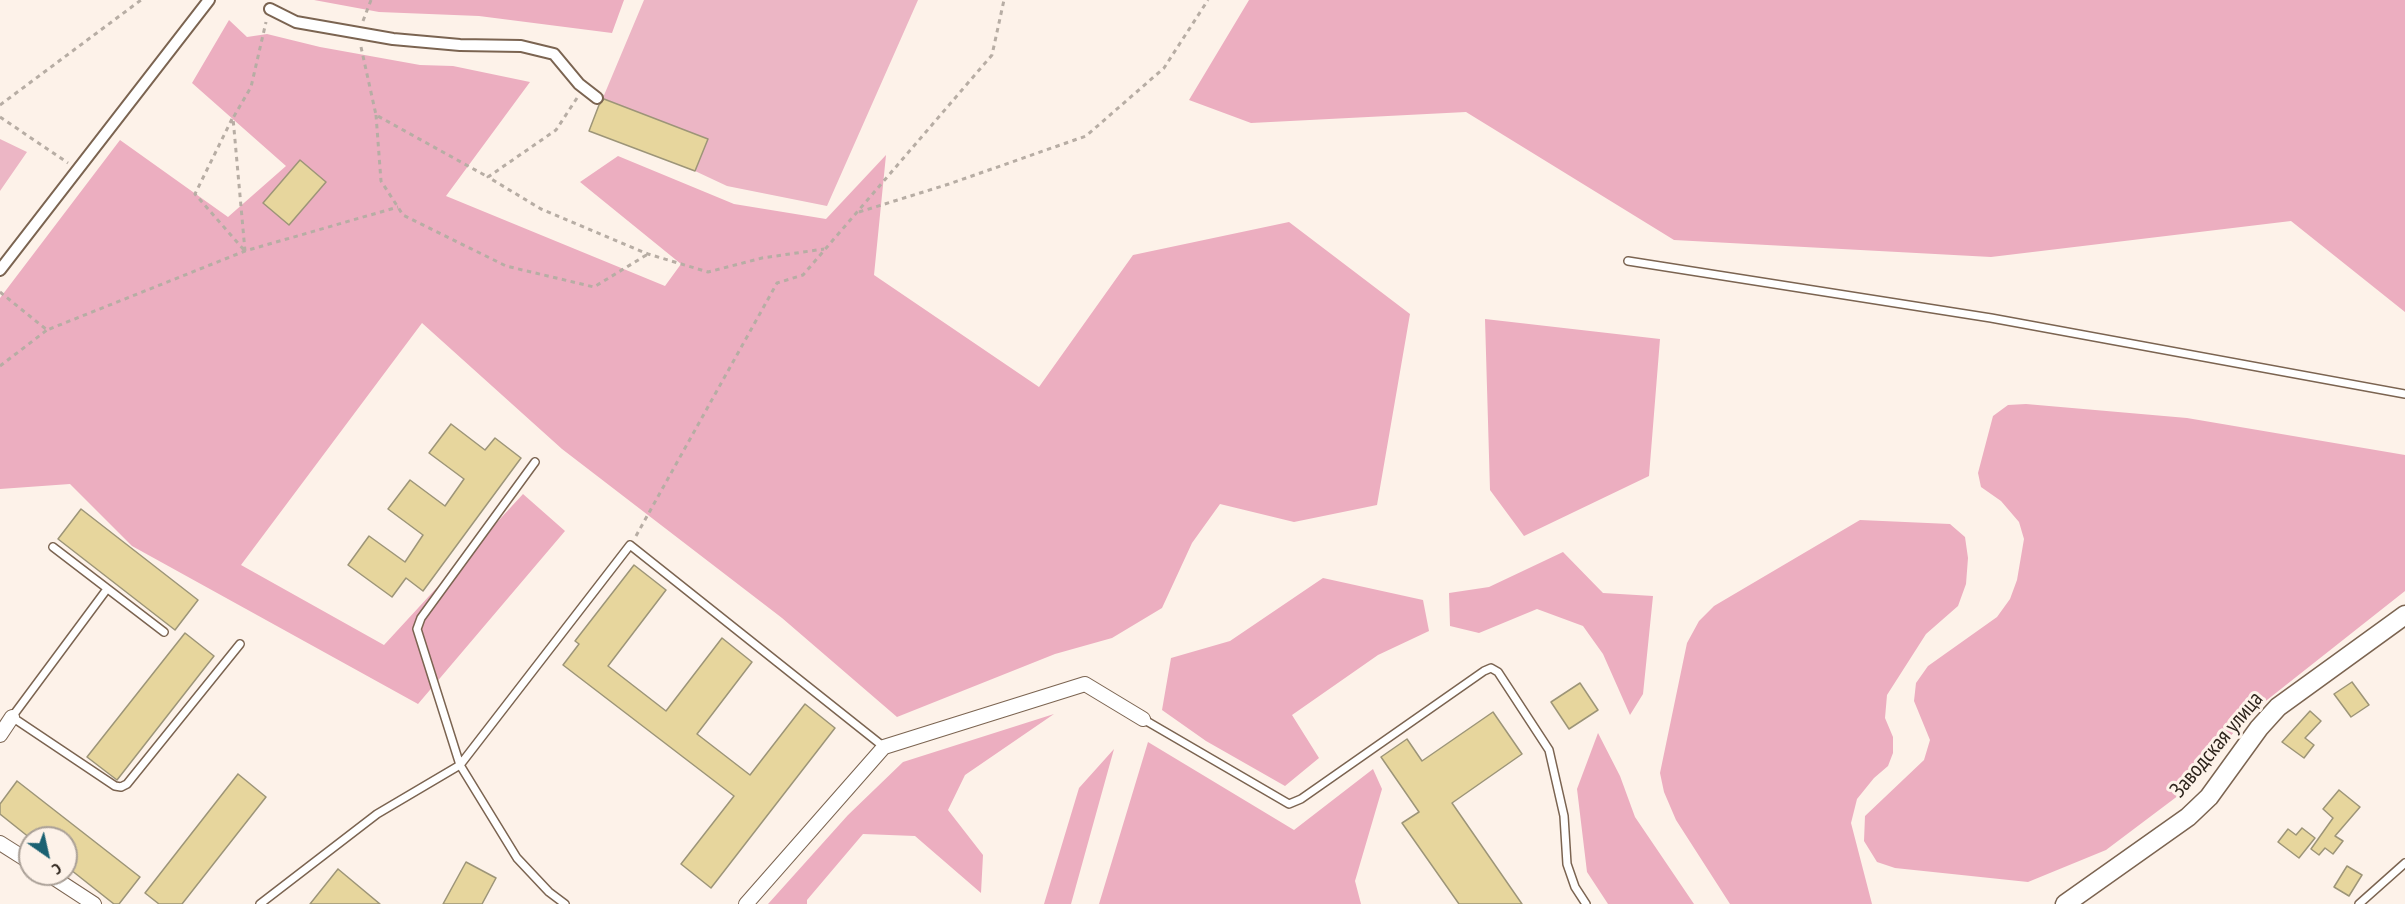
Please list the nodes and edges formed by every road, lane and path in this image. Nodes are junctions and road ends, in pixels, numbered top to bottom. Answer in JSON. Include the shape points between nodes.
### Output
{"nodes":[{"id":1,"x":141,"y":0,"type":"edge"},
{"id":2,"x":209,"y":0,"type":"edge"},
{"id":3,"x":371,"y":0,"type":"edge"},
{"id":4,"x":1004,"y":0,"type":"edge"},
{"id":5,"x":1208,"y":0,"type":"edge"},
{"id":6,"x":270,"y":9,"type":"joint"},
{"id":7,"x":358,"y":33,"type":"junction"},
{"id":8,"x":584,"y":87,"type":"junction"},
{"id":9,"x":597,"y":98,"type":"dead end"},
{"id":10,"x":0,"y":105,"type":"edge"},
{"id":11,"x":376,"y":115,"type":"junction"},
{"id":12,"x":0,"y":117,"type":"edge"},
{"id":13,"x":232,"y":118,"type":"junction"},
{"id":14,"x":78,"y":169,"type":"junction"},
{"id":15,"x":488,"y":177,"type":"junction"},
{"id":16,"x":398,"y":207,"type":"junction"},
{"id":17,"x":857,"y":213,"type":"junction"},
{"id":18,"x":826,"y":249,"type":"junction"},
{"id":19,"x":245,"y":251,"type":"junction"},
{"id":20,"x":648,"y":254,"type":"junction"},
{"id":21,"x":1628,"y":261,"type":"dead end"},
{"id":22,"x":0,"y":270,"type":"edge"},
{"id":23,"x":0,"y":292,"type":"edge"},
{"id":24,"x":47,"y":330,"type":"junction"},
{"id":25,"x":0,"y":366,"type":"edge"},
{"id":26,"x":2405,"y":394,"type":"edge"},
{"id":27,"x":535,"y":462,"type":"dead end"},
{"id":28,"x":630,"y":545,"type":"junction"},
{"id":29,"x":53,"y":547,"type":"dead end"},
{"id":30,"x":107,"y":590,"type":"junction"},
{"id":31,"x":2405,"y":615,"type":"edge"},
{"id":32,"x":164,"y":632,"type":"dead end"},
{"id":33,"x":240,"y":644,"type":"dead end"},
{"id":34,"x":12,"y":717,"type":"junction"},
{"id":35,"x":1143,"y":719,"type":"joint"},
{"id":36,"x":0,"y":735,"type":"edge"},
{"id":37,"x":884,"y":747,"type":"junction"},
{"id":38,"x":460,"y":765,"type":"junction"},
{"id":39,"x":0,"y":843,"type":"edge"},
{"id":40,"x":18,"y":854,"type":"edge"},
{"id":41,"x":2405,"y":863,"type":"edge"},
{"id":42,"x":66,"y":886,"type":"edge"},
{"id":43,"x":94,"y":904,"type":"edge"},
{"id":44,"x":260,"y":904,"type":"edge"},
{"id":45,"x":565,"y":904,"type":"edge"},
{"id":46,"x":746,"y":904,"type":"edge"},
{"id":47,"x":1586,"y":904,"type":"edge"},
{"id":48,"x":2065,"y":904,"type":"edge"},
{"id":49,"x":2359,"y":904,"type":"edge"}],
"edges":[{"from":1,"to":10,"type":"path"},
{"from":2,"to":14,"type":"street"},
{"from":3,"to":7,"type":"path"},
{"from":4,"to":17,"type":"path","via":[[992,55]]},
{"from":5,"to":17,"type":"path","via":[[1164,68],[1086,136]]},
{"from":6,"to":7,"type":"street","via":[[296,22]]},
{"from":6,"to":13,"type":"path","via":[[251,87]]},
{"from":7,"to":8,"type":"street","via":[[543,51],[554,54]]},
{"from":7,"to":11,"type":"path"},
{"from":8,"to":9,"type":"street"},
{"from":8,"to":15,"type":"path","via":[[556,130]]},
{"from":11,"to":15,"type":"path"},
{"from":11,"to":16,"type":"path","via":[[381,181]]},
{"from":12,"to":14,"type":"path"},
{"from":13,"to":19,"type":"path"},
{"from":13,"to":19,"type":"path","via":[[195,194]]},
{"from":14,"to":22,"type":"street"},
{"from":15,"to":20,"type":"path","via":[[541,209]]},
{"from":16,"to":19,"type":"path"},
{"from":16,"to":20,"type":"path","via":[[403,215],[506,266],[594,287]]},
{"from":17,"to":18,"type":"path"},
{"from":18,"to":20,"type":"path","via":[[762,258],[708,272]]},
{"from":18,"to":28,"type":"path","via":[[803,275],[777,283]]},
{"from":19,"to":24,"type":"path"},
{"from":21,"to":26,"type":"lane","via":[[1991,318]]},
{"from":23,"to":24,"type":"path"},
{"from":24,"to":25,"type":"path"},
{"from":27,"to":38,"type":"lane","via":[[418,624]]},
{"from":28,"to":37,"type":"lane"},
{"from":28,"to":38,"type":"lane"},
{"from":29,"to":30,"type":"lane"},
{"from":30,"to":32,"type":"lane"},
{"from":30,"to":34,"type":"lane"},
{"from":31,"to":48,"type":"street","name":"Заводская улица","via":[[2273,712],[2209,797],[2188,817]]},
{"from":33,"to":34,"type":"lane","via":[[121,787],[107,783]]},
{"from":34,"to":36,"type":"street"},
{"from":35,"to":37,"type":"street","via":[[1085,684]]},
{"from":35,"to":47,"type":"lane","via":[[1289,804],[1491,668],[1498,672],[1549,750],[1564,816],[1567,864]]},
{"from":37,"to":46,"type":"street"},
{"from":38,"to":44,"type":"lane","via":[[377,814]]},
{"from":38,"to":45,"type":"lane","via":[[518,858]]},
{"from":39,"to":40,"type":"street"},
{"from":41,"to":49,"type":"lane"},
{"from":42,"to":43,"type":"street"}]}
